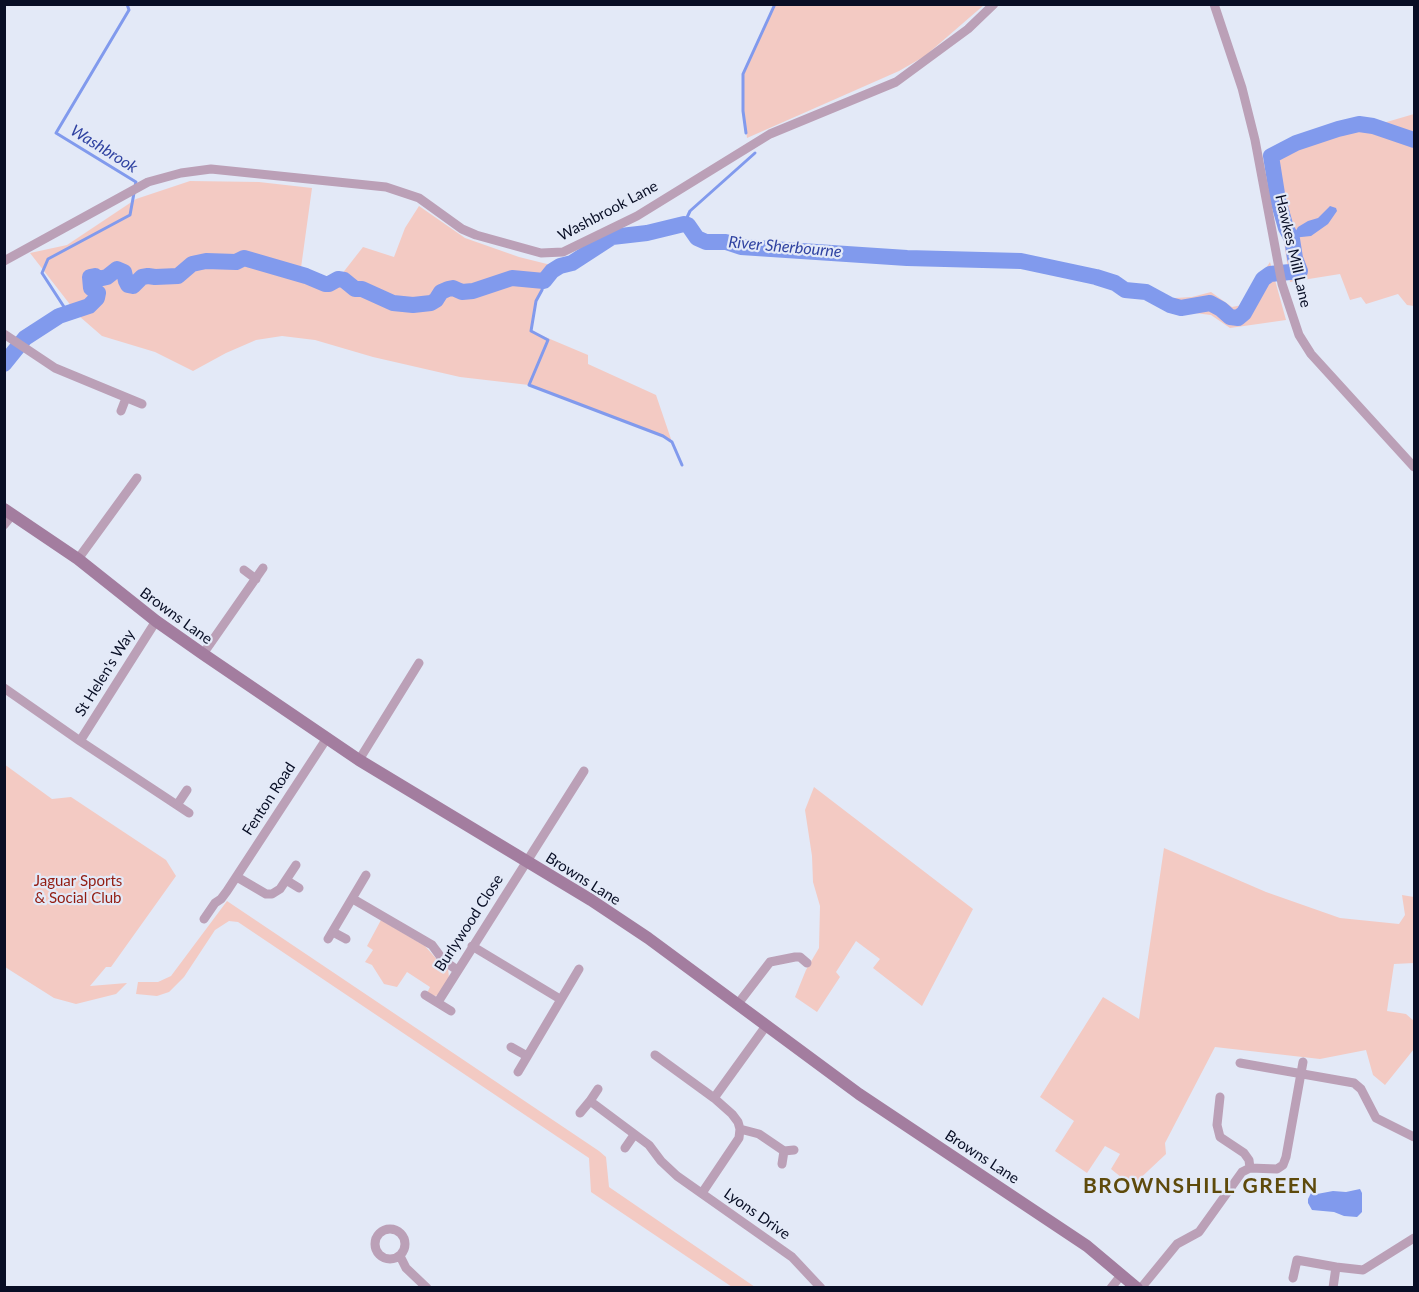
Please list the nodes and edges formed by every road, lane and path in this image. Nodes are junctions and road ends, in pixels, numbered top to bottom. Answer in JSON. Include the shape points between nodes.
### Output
{"nodes":[{"id":1,"x":994,"y":4,"type":"edge"},
{"id":2,"x":1214,"y":4,"type":"edge"},
{"id":3,"x":4,"y":261,"type":"edge"},
{"id":4,"x":4,"y":334,"type":"edge"},
{"id":5,"x":126,"y":398,"type":"junction"},
{"id":6,"x":142,"y":404,"type":"dead end"},
{"id":7,"x":122,"y":411,"type":"dead end"},
{"id":8,"x":1414,"y":467,"type":"edge"},
{"id":9,"x":137,"y":478,"type":"dead end"},
{"id":10,"x":129,"y":488,"type":"junction"},
{"id":11,"x":138,"y":496,"type":"dead end"},
{"id":12,"x":9,"y":511,"type":"edge"},
{"id":13,"x":4,"y":525,"type":"edge"},
{"id":14,"x":78,"y":559,"type":"junction"},
{"id":15,"x":263,"y":568,"type":"dead end"},
{"id":16,"x":244,"y":570,"type":"dead end"},
{"id":17,"x":256,"y":579,"type":"junction"},
{"id":18,"x":156,"y":621,"type":"junction"},
{"id":19,"x":203,"y":654,"type":"junction"},
{"id":20,"x":419,"y":663,"type":"dead end"},
{"id":21,"x":4,"y":688,"type":"edge"},
{"id":22,"x":327,"y":738,"type":"junction"},
{"id":23,"x":80,"y":741,"type":"junction"},
{"id":24,"x":359,"y":760,"type":"junction"},
{"id":25,"x":584,"y":771,"type":"dead end"},
{"id":26,"x":187,"y":790,"type":"dead end"},
{"id":27,"x":177,"y":805,"type":"junction"},
{"id":28,"x":189,"y":813,"type":"dead end"},
{"id":29,"x":527,"y":861,"type":"junction"},
{"id":30,"x":296,"y":865,"type":"dead end"},
{"id":31,"x":366,"y":875,"type":"dead end"},
{"id":32,"x":237,"y":877,"type":"junction"},
{"id":33,"x":286,"y":880,"type":"junction"},
{"id":34,"x":299,"y":888,"type":"dead end"},
{"id":35,"x":353,"y":899,"type":"junction"},
{"id":36,"x":204,"y":919,"type":"dead end"},
{"id":37,"x":346,"y":939,"type":"dead end"},
{"id":38,"x":472,"y":946,"type":"junction"},
{"id":39,"x":807,"y":963,"type":"dead end"},
{"id":40,"x":579,"y":969,"type":"dead end"},
{"id":41,"x":457,"y":970,"type":"junction"},
{"id":42,"x":425,"y":995,"type":"dead end"},
{"id":43,"x":560,"y":999,"type":"junction"},
{"id":44,"x":438,"y":1002,"type":"junction"},
{"id":45,"x":737,"y":1005,"type":"junction"},
{"id":46,"x":451,"y":1011,"type":"dead end"},
{"id":47,"x":766,"y":1026,"type":"junction"},
{"id":48,"x":511,"y":1047,"type":"dead end"},
{"id":49,"x":655,"y":1054,"type":"dead end"},
{"id":50,"x":527,"y":1056,"type":"junction"},
{"id":51,"x":1304,"y":1062,"type":"dead end"},
{"id":52,"x":1240,"y":1063,"type":"dead end"},
{"id":53,"x":518,"y":1072,"type":"dead end"},
{"id":54,"x":1301,"y":1075,"type":"junction"},
{"id":55,"x":598,"y":1089,"type":"dead end"},
{"id":56,"x":1220,"y":1097,"type":"dead end"},
{"id":57,"x":714,"y":1098,"type":"junction"},
{"id":58,"x":590,"y":1101,"type":"junction"},
{"id":59,"x":580,"y":1113,"type":"dead end"},
{"id":60,"x":740,"y":1130,"type":"junction"},
{"id":61,"x":634,"y":1135,"type":"junction"},
{"id":62,"x":1414,"y":1137,"type":"edge"},
{"id":63,"x":625,"y":1148,"type":"dead end"},
{"id":64,"x":782,"y":1164,"type":"dead end"},
{"id":65,"x":1250,"y":1168,"type":"junction"},
{"id":66,"x":702,"y":1193,"type":"junction"},
{"id":67,"x":1414,"y":1238,"type":"edge"},
{"id":68,"x":399,"y":1256,"type":"dead end"},
{"id":69,"x":1336,"y":1267,"type":"junction"},
{"id":70,"x":1122,"y":1274,"type":"junction"},
{"id":71,"x":1293,"y":1278,"type":"dead end"},
{"id":72,"x":427,"y":1287,"type":"edge"},
{"id":73,"x":821,"y":1287,"type":"edge"},
{"id":74,"x":1111,"y":1287,"type":"edge"},
{"id":75,"x":1139,"y":1287,"type":"edge"},
{"id":76,"x":1333,"y":1287,"type":"edge"}],
"edges":[{"from":1,"to":3,"type":"street","name":"Washbrook Lane","via":[[968,29],[896,82],[770,134],[637,216],[563,252],[541,253],[476,236],[419,198],[386,187],[211,169],[148,182]]},
{"from":2,"to":8,"type":"street","name":"Hawkes Mill Lane","via":[[1242,88],[1282,284],[1299,335],[1311,354]]},
{"from":4,"to":5,"type":"street","via":[[55,368]]},
{"from":5,"to":6,"type":"street"},
{"from":5,"to":7,"type":"street"},
{"from":9,"to":10,"type":"street"},
{"from":10,"to":11,"type":"street"},
{"from":10,"to":14,"type":"street"},
{"from":12,"to":13,"type":"street"},
{"from":12,"to":14,"type":"street","name":"Browns Lane"},
{"from":14,"to":18,"type":"street","name":"Browns Lane"},
{"from":15,"to":17,"type":"street"},
{"from":16,"to":17,"type":"street"},
{"from":17,"to":19,"type":"street"},
{"from":18,"to":19,"type":"street","name":"Browns Lane"},
{"from":18,"to":23,"type":"street","name":"St Helen's Way"},
{"from":19,"to":22,"type":"street","name":"Browns Lane"},
{"from":20,"to":24,"type":"street"},
{"from":21,"to":23,"type":"street","name":"St Helen's Way"},
{"from":22,"to":24,"type":"street","name":"Browns Lane"},
{"from":22,"to":32,"type":"street","name":"Fenton Road"},
{"from":23,"to":27,"type":"street","name":"St Helen's Way"},
{"from":24,"to":29,"type":"street","name":"Browns Lane"},
{"from":25,"to":29,"type":"street","name":"Burlywood Close"},
{"from":26,"to":27,"type":"street"},
{"from":27,"to":28,"type":"street","name":"St Helen's Way"},
{"from":29,"to":38,"type":"street","name":"Burlywood Close"},
{"from":29,"to":45,"type":"street","name":"Browns Lane","via":[[648,938]]},
{"from":30,"to":33,"type":"street"},
{"from":31,"to":35,"type":"street"},
{"from":32,"to":33,"type":"street","via":[[266,894],[280,889]]},
{"from":32,"to":36,"type":"street","name":"Fenton Road"},
{"from":33,"to":34,"type":"street"},
{"from":35,"to":37,"type":"street","via":[[331,935]]},
{"from":35,"to":41,"type":"street","via":[[432,945]]},
{"from":38,"to":41,"type":"street","name":"Burlywood Close"},
{"from":38,"to":43,"type":"street"},
{"from":39,"to":45,"type":"street","via":[[800,957],[770,962]]},
{"from":40,"to":43,"type":"street"},
{"from":41,"to":44,"type":"street","name":"Burlywood Close"},
{"from":42,"to":44,"type":"street"},
{"from":43,"to":50,"type":"street"},
{"from":44,"to":46,"type":"street"},
{"from":45,"to":47,"type":"street","name":"Browns Lane"},
{"from":47,"to":57,"type":"street"},
{"from":47,"to":70,"type":"street","name":"Browns Lane","via":[[910,1129],[1045,1216]]},
{"from":48,"to":50,"type":"street"},
{"from":49,"to":57,"type":"street"},
{"from":50,"to":53,"type":"street"},
{"from":51,"to":54,"type":"street"},
{"from":52,"to":54,"type":"street"},
{"from":54,"to":62,"type":"street","via":[[1358,1085],[1376,1118]]},
{"from":54,"to":65,"type":"street","via":[[1285,1162],[1277,1169]]},
{"from":55,"to":58,"type":"street"},
{"from":56,"to":65,"type":"street","via":[[1220,1137],[1244,1153]]},
{"from":57,"to":60,"type":"street","via":[[732,1114]]},
{"from":58,"to":59,"type":"street"},
{"from":58,"to":61,"type":"street"},
{"from":60,"to":64,"type":"street","via":[[759,1134],[789,1151]]},
{"from":60,"to":66,"type":"street","name":"Lyons Drive","via":[[739,1138]]},
{"from":61,"to":63,"type":"street"},
{"from":61,"to":66,"type":"street","via":[[649,1145],[677,1176]]},
{"from":65,"to":75,"type":"street","via":[[1238,1176],[1199,1232],[1177,1244]]},
{"from":66,"to":73,"type":"street","name":"Lyons Drive","via":[[792,1257]]},
{"from":67,"to":69,"type":"street","via":[[1363,1270]]},
{"from":68,"to":72,"type":"street"},
{"from":69,"to":71,"type":"street","via":[[1297,1260]]},
{"from":69,"to":76,"type":"street"},
{"from":70,"to":74,"type":"street"},
{"from":70,"to":75,"type":"street","name":"Browns Lane"}]}
